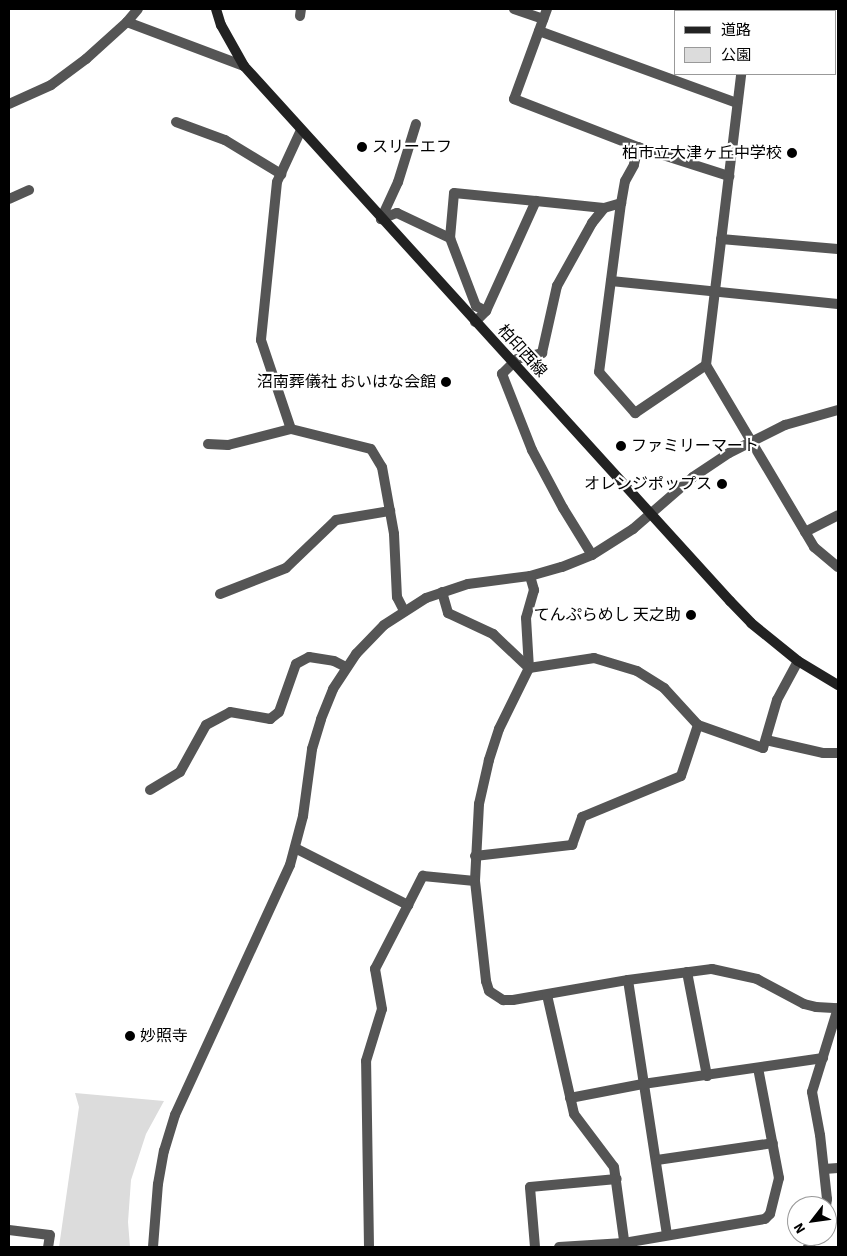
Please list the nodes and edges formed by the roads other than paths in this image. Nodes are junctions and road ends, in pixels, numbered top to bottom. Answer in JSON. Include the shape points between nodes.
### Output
{"nodes":[{"id":1,"x":138,"y":9,"type":"edge"},
{"id":2,"x":216,"y":9,"type":"edge"},
{"id":3,"x":514,"y":9,"type":"edge"},
{"id":4,"x":547,"y":9,"type":"edge"},
{"id":5,"x":543,"y":20,"type":"junction"},
{"id":6,"x":127,"y":22,"type":"junction"},
{"id":7,"x":539,"y":31,"type":"junction"},
{"id":8,"x":244,"y":66,"type":"junction"},
{"id":9,"x":741,"y":75,"type":"edge"},
{"id":10,"x":737,"y":103,"type":"junction"},
{"id":11,"x":9,"y":104,"type":"edge"},
{"id":12,"x":176,"y":122,"type":"dead end"},
{"id":13,"x":416,"y":124,"type":"dead end"},
{"id":14,"x":301,"y":130,"type":"junction"},
{"id":15,"x":638,"y":147,"type":"junction"},
{"id":16,"x":281,"y":174,"type":"junction"},
{"id":17,"x":729,"y":176,"type":"junction"},
{"id":18,"x":29,"y":190,"type":"dead end"},
{"id":19,"x":9,"y":199,"type":"edge"},
{"id":20,"x":536,"y":201,"type":"junction"},
{"id":21,"x":621,"y":203,"type":"junction"},
{"id":22,"x":604,"y":208,"type":"junction"},
{"id":23,"x":381,"y":219,"type":"junction"},
{"id":24,"x":450,"y":238,"type":"junction"},
{"id":25,"x":721,"y":239,"type":"junction"},
{"id":26,"x":838,"y":249,"type":"edge"},
{"id":27,"x":611,"y":281,"type":"junction"},
{"id":28,"x":715,"y":291,"type":"junction"},
{"id":29,"x":838,"y":304,"type":"edge"},
{"id":30,"x":486,"y":311,"type":"junction"},
{"id":31,"x":474,"y":322,"type":"junction"},
{"id":32,"x":512,"y":364,"type":"junction"},
{"id":33,"x":706,"y":365,"type":"junction"},
{"id":34,"x":838,"y":410,"type":"edge"},
{"id":35,"x":291,"y":429,"type":"junction"},
{"id":36,"x":752,"y":440,"type":"junction"},
{"id":37,"x":208,"y":444,"type":"dead end"},
{"id":38,"x":390,"y":511,"type":"junction"},
{"id":39,"x":651,"y":514,"type":"junction"},
{"id":40,"x":838,"y":516,"type":"edge"},
{"id":41,"x":805,"y":532,"type":"junction"},
{"id":42,"x":592,"y":555,"type":"junction"},
{"id":43,"x":838,"y":567,"type":"edge"},
{"id":44,"x":530,"y":576,"type":"junction"},
{"id":45,"x":442,"y":592,"type":"junction"},
{"id":46,"x":220,"y":594,"type":"dead end"},
{"id":47,"x":404,"y":611,"type":"junction"},
{"id":48,"x":798,"y":661,"type":"junction"},
{"id":49,"x":346,"y":668,"type":"junction"},
{"id":50,"x":529,"y":668,"type":"junction"},
{"id":51,"x":838,"y":684,"type":"edge"},
{"id":52,"x":698,"y":725,"type":"junction"},
{"id":53,"x":766,"y":740,"type":"junction"},
{"id":54,"x":838,"y":753,"type":"edge"},
{"id":55,"x":150,"y":790,"type":"dead end"},
{"id":56,"x":295,"y":848,"type":"junction"},
{"id":57,"x":475,"y":856,"type":"junction"},
{"id":58,"x":476,"y":881,"type":"junction"},
{"id":59,"x":408,"y":905,"type":"junction"},
{"id":60,"x":687,"y":972,"type":"junction"},
{"id":61,"x":628,"y":980,"type":"junction"},
{"id":62,"x":547,"y":995,"type":"junction"},
{"id":63,"x":838,"y":1008,"type":"edge"},
{"id":64,"x":822,"y":1058,"type":"junction"},
{"id":65,"x":758,"y":1068,"type":"junction"},
{"id":66,"x":707,"y":1076,"type":"junction"},
{"id":67,"x":643,"y":1084,"type":"junction"},
{"id":68,"x":570,"y":1098,"type":"junction"},
{"id":69,"x":773,"y":1143,"type":"junction"},
{"id":70,"x":657,"y":1160,"type":"junction"},
{"id":71,"x":838,"y":1168,"type":"edge"},
{"id":72,"x":824,"y":1169,"type":"junction"},
{"id":73,"x":617,"y":1179,"type":"junction"},
{"id":74,"x":825,"y":1196,"type":"edge"},
{"id":75,"x":9,"y":1230,"type":"edge"},
{"id":76,"x":667,"y":1235,"type":"junction"},
{"id":77,"x":625,"y":1245,"type":"edge"},
{"id":78,"x":48,"y":1247,"type":"edge"},
{"id":79,"x":153,"y":1247,"type":"edge"},
{"id":80,"x":369,"y":1247,"type":"edge"},
{"id":81,"x":535,"y":1247,"type":"edge"},
{"id":82,"x":559,"y":1247,"type":"edge"}],
"edges":[{"from":1,"to":6,"type":"street"},
{"from":2,"to":8,"type":"main road","name":"柏印西線","via":[[221,25]]},
{"from":3,"to":5,"type":"street"},
{"from":4,"to":5,"type":"street"},
{"from":5,"to":7,"type":"street"},
{"from":6,"to":8,"type":"street"},
{"from":6,"to":11,"type":"street","via":[[51,86]]},
{"from":7,"to":10,"type":"street"},
{"from":7,"to":15,"type":"street","via":[[514,99]]},
{"from":8,"to":14,"type":"main road","name":"柏印西線"},
{"from":9,"to":10,"type":"street"},
{"from":10,"to":17,"type":"street"},
{"from":12,"to":16,"type":"street","via":[[225,140]]},
{"from":13,"to":23,"type":"street","via":[[398,182]]},
{"from":14,"to":16,"type":"street"},
{"from":14,"to":23,"type":"main road","name":"柏印西線"},
{"from":15,"to":17,"type":"street"},
{"from":15,"to":21,"type":"street"},
{"from":16,"to":35,"type":"street","via":[[277,182],[261,340]]},
{"from":17,"to":25,"type":"street"},
{"from":18,"to":19,"type":"street"},
{"from":20,"to":22,"type":"street"},
{"from":20,"to":24,"type":"street","via":[[454,193]]},
{"from":20,"to":30,"type":"street"},
{"from":21,"to":22,"type":"street"},
{"from":21,"to":27,"type":"street"},
{"from":22,"to":32,"type":"street","via":[[592,223],[557,286],[542,353],[517,359]]},
{"from":23,"to":24,"type":"street","via":[[398,213]]},
{"from":23,"to":31,"type":"main road","name":"柏印西線"},
{"from":24,"to":30,"type":"street","via":[[476,306]]},
{"from":25,"to":26,"type":"street"},
{"from":25,"to":28,"type":"street"},
{"from":27,"to":28,"type":"street"},
{"from":27,"to":33,"type":"street","via":[[599,372],[635,413]]},
{"from":28,"to":29,"type":"street"},
{"from":28,"to":33,"type":"street"},
{"from":30,"to":31,"type":"street"},
{"from":31,"to":32,"type":"main road","name":"柏印西線"},
{"from":32,"to":39,"type":"main road","name":"柏印西線"},
{"from":32,"to":42,"type":"street","via":[[502,374],[504,385],[532,450]]},
{"from":33,"to":36,"type":"street"},
{"from":34,"to":36,"type":"street","via":[[785,424]]},
{"from":35,"to":37,"type":"street","via":[[228,446]]},
{"from":35,"to":38,"type":"street","via":[[371,449],[382,466]]},
{"from":36,"to":39,"type":"street","via":[[699,473]]},
{"from":36,"to":41,"type":"street"},
{"from":38,"to":46,"type":"street","via":[[336,520],[286,568]]},
{"from":38,"to":47,"type":"street","via":[[397,597]]},
{"from":39,"to":42,"type":"street","via":[[614,543]]},
{"from":39,"to":48,"type":"main road","name":"柏印西線","via":[[751,623]]},
{"from":40,"to":41,"type":"street"},
{"from":41,"to":43,"type":"street","via":[[814,547]]},
{"from":42,"to":44,"type":"street","via":[[562,568]]},
{"from":44,"to":45,"type":"street","via":[[482,581]]},
{"from":44,"to":50,"type":"street","via":[[534,590],[526,618]]},
{"from":45,"to":47,"type":"street"},
{"from":45,"to":50,"type":"street","via":[[448,613],[493,634]]},
{"from":47,"to":49,"type":"street","via":[[369,639]]},
{"from":48,"to":51,"type":"main road","name":"柏印西線"},
{"from":48,"to":53,"type":"street","via":[[777,700]]},
{"from":49,"to":55,"type":"street","via":[[334,661],[309,657],[296,664],[279,712],[270,719],[230,712],[206,725],[180,772]]},
{"from":49,"to":56,"type":"street","via":[[333,689],[312,749]]},
{"from":50,"to":52,"type":"street","via":[[594,658],[637,671],[664,688]]},
{"from":50,"to":57,"type":"street","via":[[508,710],[489,760],[479,804]]},
{"from":52,"to":53,"type":"street","via":[[763,748]]},
{"from":52,"to":57,"type":"street","via":[[681,776],[582,817],[572,844]]},
{"from":53,"to":54,"type":"street"},
{"from":56,"to":59,"type":"street"},
{"from":56,"to":79,"type":"street","via":[[276,898],[175,1115],[158,1184]]},
{"from":57,"to":58,"type":"street"},
{"from":58,"to":59,"type":"street","via":[[423,876]]},
{"from":58,"to":62,"type":"street","via":[[489,991],[503,1000]]},
{"from":59,"to":80,"type":"street","via":[[375,969],[382,1009],[366,1061]]},
{"from":60,"to":61,"type":"street"},
{"from":60,"to":63,"type":"street","via":[[712,969],[757,979],[804,1004]]},
{"from":60,"to":66,"type":"street"},
{"from":61,"to":62,"type":"street"},
{"from":61,"to":67,"type":"street"},
{"from":62,"to":68,"type":"street"},
{"from":63,"to":64,"type":"street"},
{"from":64,"to":65,"type":"street"},
{"from":64,"to":72,"type":"street","via":[[812,1092]]},
{"from":65,"to":66,"type":"street"},
{"from":65,"to":69,"type":"street"},
{"from":66,"to":67,"type":"street"},
{"from":67,"to":68,"type":"street"},
{"from":67,"to":70,"type":"street"},
{"from":68,"to":73,"type":"street","via":[[574,1114],[614,1167]]},
{"from":69,"to":70,"type":"street"},
{"from":69,"to":76,"type":"street","via":[[779,1178],[770,1214],[765,1219]]},
{"from":70,"to":76,"type":"street"},
{"from":71,"to":72,"type":"street"},
{"from":72,"to":74,"type":"street"},
{"from":73,"to":77,"type":"street"},
{"from":73,"to":81,"type":"street","via":[[530,1187]]},
{"from":75,"to":78,"type":"street","via":[[50,1235]]},
{"from":76,"to":77,"type":"street"},
{"from":77,"to":82,"type":"street"}]}
